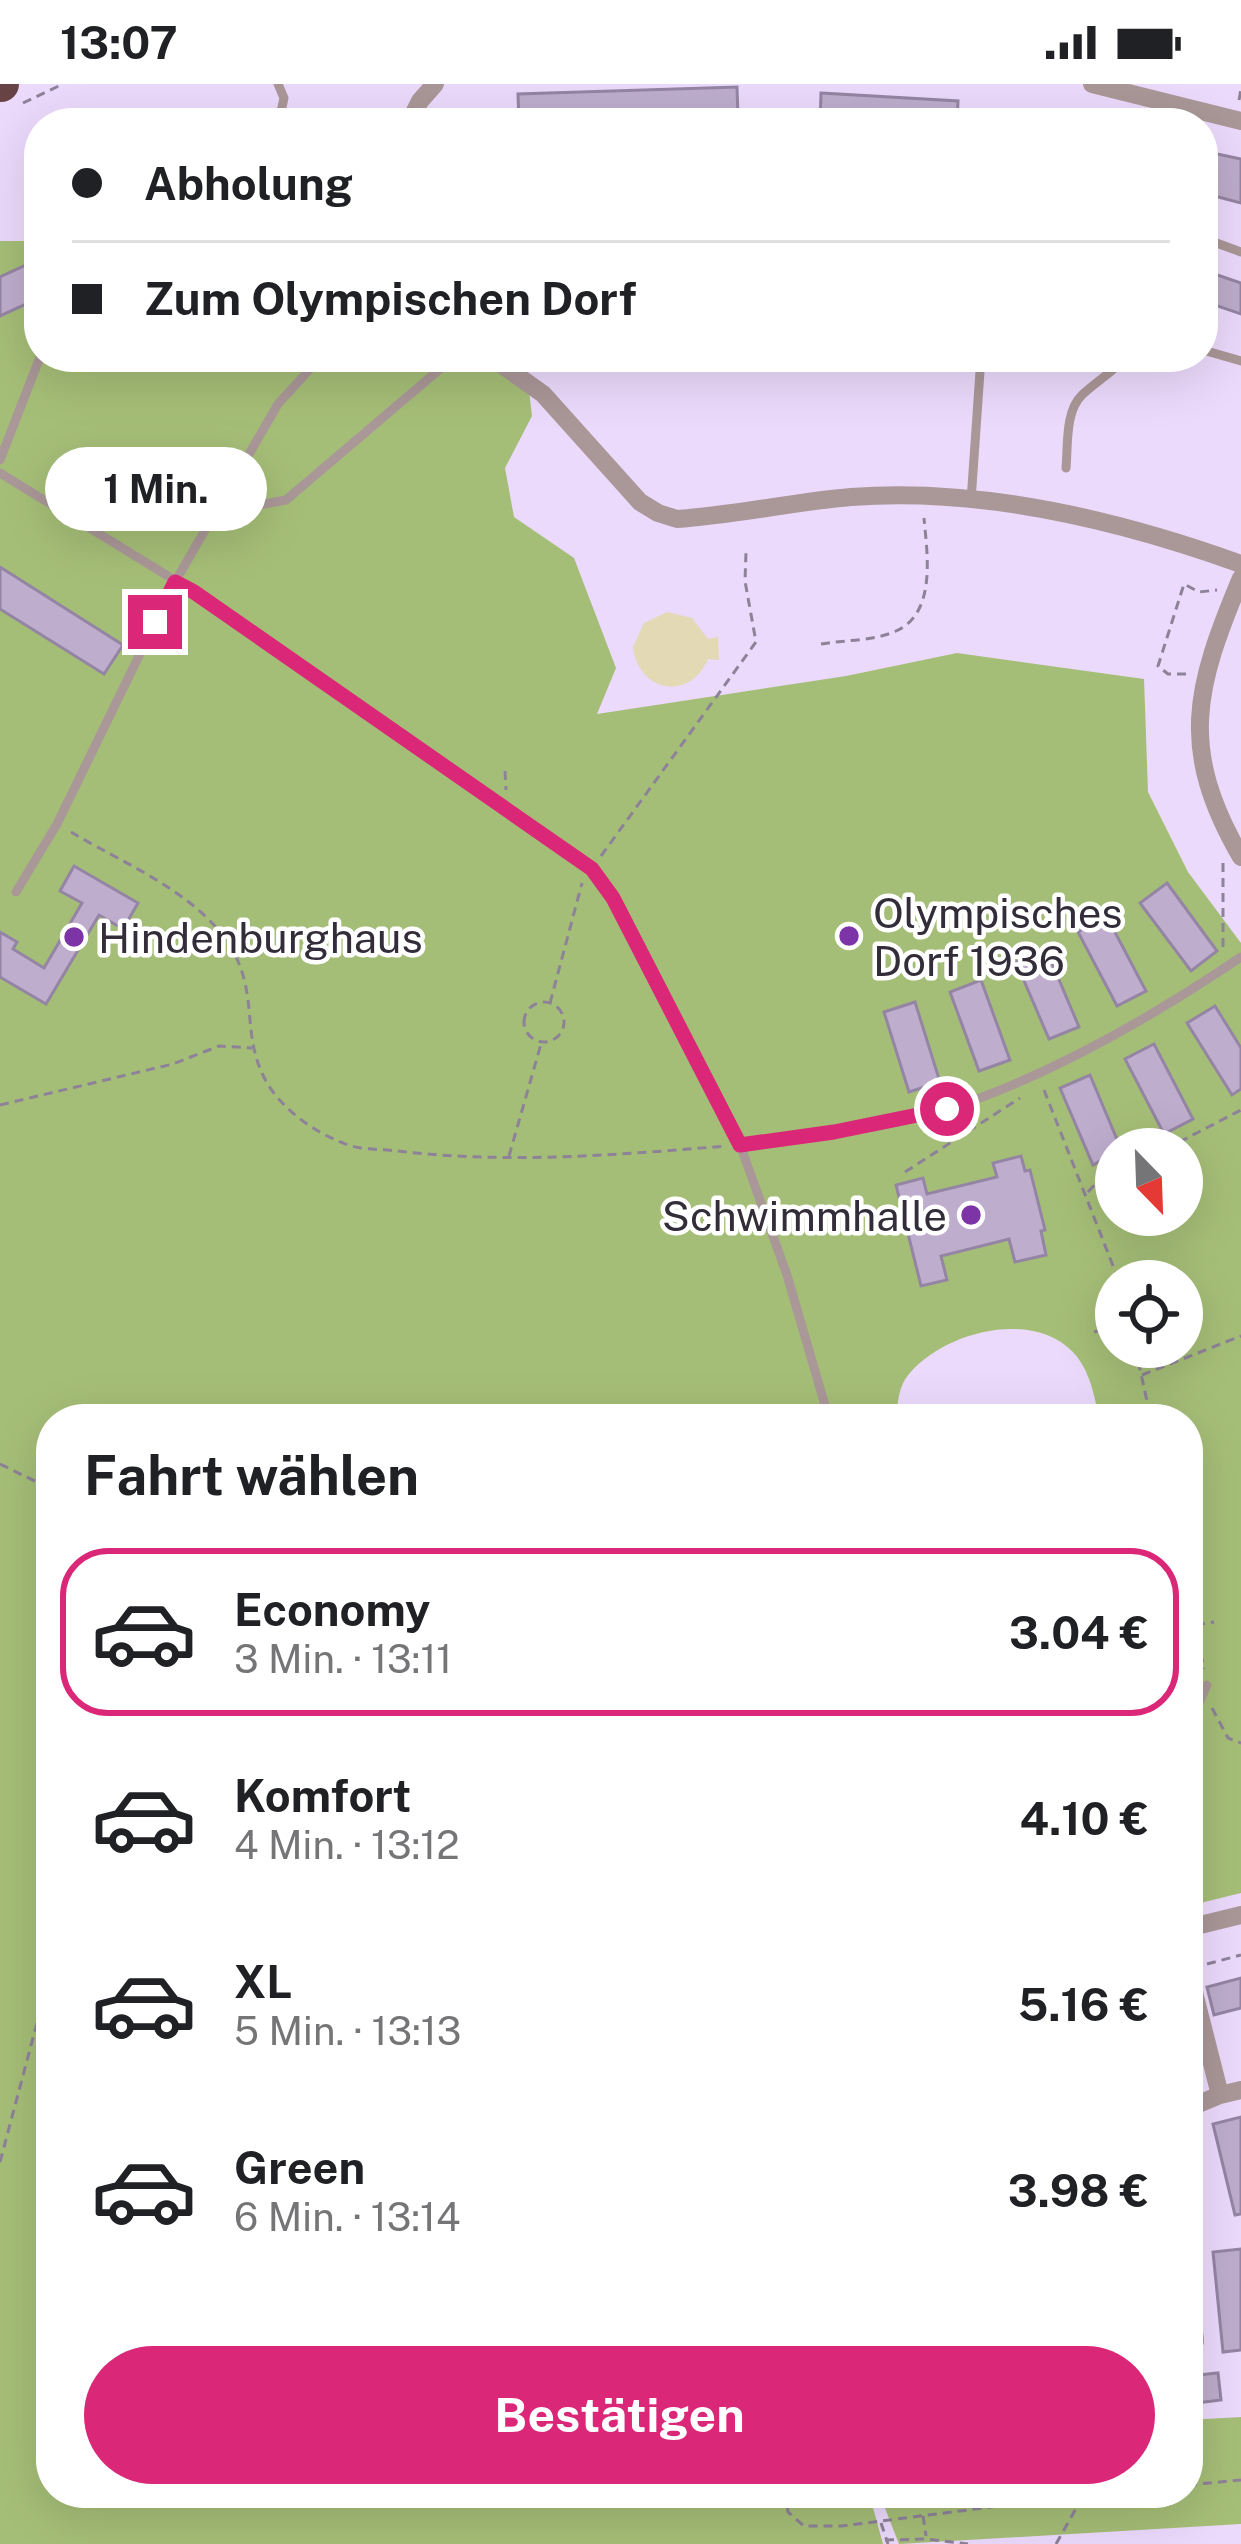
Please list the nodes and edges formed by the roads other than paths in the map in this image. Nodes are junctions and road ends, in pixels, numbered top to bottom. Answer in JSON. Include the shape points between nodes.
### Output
{"nodes":[{"id":1,"x":435,"y":84,"type":"edge"},
{"id":2,"x":1092,"y":84,"type":"edge"},
{"id":3,"x":416,"y":108,"type":"edge"},
{"id":4,"x":1189,"y":108,"type":"edge"},
{"id":5,"x":34,"y":372,"type":"edge"},
{"id":6,"x":307,"y":372,"type":"edge"},
{"id":7,"x":436,"y":372,"type":"edge"},
{"id":8,"x":512,"y":372,"type":"edge"},
{"id":9,"x":981,"y":372,"type":"edge"},
{"id":10,"x":1113,"y":372,"type":"edge"},
{"id":11,"x":0,"y":460,"type":"edge"},
{"id":12,"x":1066,"y":468,"type":"dead end"},
{"id":13,"x":0,"y":473,"type":"edge"},
{"id":14,"x":971,"y":501,"type":"junction"},
{"id":15,"x":215,"y":513,"type":"junction"},
{"id":16,"x":1241,"y":564,"type":"edge"},
{"id":17,"x":175,"y":582,"type":"junction"},
{"id":18,"x":1239,"y":583,"type":"edge"},
{"id":19,"x":1241,"y":857,"type":"edge"},
{"id":20,"x":16,"y":892,"type":"dead end"},
{"id":21,"x":1241,"y":957,"type":"edge"},
{"id":22,"x":740,"y":1145,"type":"junction"},
{"id":23,"x":825,"y":1404,"type":"edge"},
{"id":24,"x":1207,"y":1685,"type":"dead end"},
{"id":25,"x":1203,"y":1694,"type":"edge"},
{"id":26,"x":1241,"y":1916,"type":"edge"},
{"id":27,"x":1203,"y":1925,"type":"edge"},
{"id":28,"x":1203,"y":2000,"type":"edge"},
{"id":29,"x":1241,"y":2090,"type":"edge"},
{"id":30,"x":1220,"y":2095,"type":"junction"},
{"id":31,"x":1203,"y":2102,"type":"edge"}],
"edges":[{"from":1,"to":3,"type":"street"},
{"from":2,"to":4,"type":"street"},
{"from":5,"to":11,"type":"lane"},
{"from":6,"to":15,"type":"lane","via":[[278,404]]},
{"from":7,"to":15,"type":"lane","via":[[286,500]]},
{"from":8,"to":14,"type":"street","via":[[543,394],[640,502],[677,519],[856,496]]},
{"from":9,"to":14,"type":"lane"},
{"from":10,"to":12,"type":"lane","via":[[1078,398]]},
{"from":13,"to":17,"type":"lane"},
{"from":14,"to":16,"type":"street","via":[[1141,531]]},
{"from":15,"to":17,"type":"lane"},
{"from":17,"to":20,"type":"lane"},
{"from":17,"to":22,"type":"lane","via":[[592,869]]},
{"from":18,"to":19,"type":"street","via":[[1213,645],[1198,729],[1207,783]]},
{"from":21,"to":22,"type":"lane","via":[[1079,1053],[947,1109]]},
{"from":22,"to":23,"type":"lane"},
{"from":24,"to":25,"type":"lane"},
{"from":26,"to":27,"type":"street"},
{"from":28,"to":30,"type":"street"},
{"from":29,"to":30,"type":"street"},
{"from":30,"to":31,"type":"street"}]}
